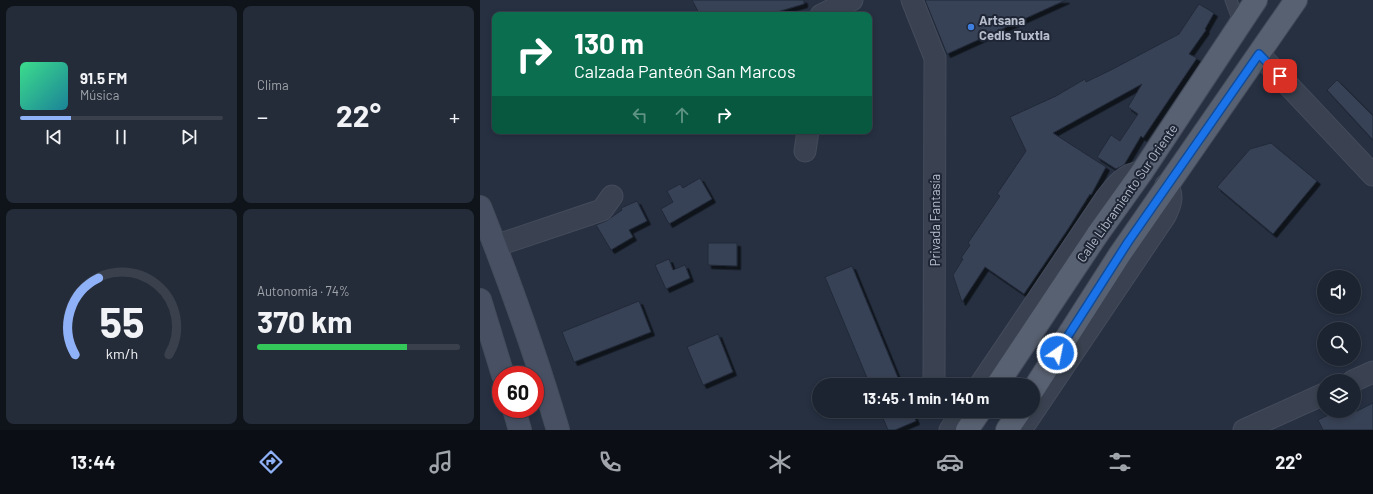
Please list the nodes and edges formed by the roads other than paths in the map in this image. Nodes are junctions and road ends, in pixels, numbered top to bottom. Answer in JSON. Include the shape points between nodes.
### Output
{"nodes":[{"id":1,"x":852,"y":0,"type":"edge"},
{"id":2,"x":912,"y":0,"type":"edge"},
{"id":3,"x":1231,"y":0,"type":"edge"},
{"id":4,"x":1256,"y":0,"type":"edge"},
{"id":5,"x":1296,"y":0,"type":"edge"},
{"id":6,"x":827,"y":12,"type":"edge"},
{"id":7,"x":1240,"y":24,"type":"junction"},
{"id":8,"x":1259,"y":54,"type":"junction"},
{"id":9,"x":1142,"y":172,"type":"junction"},
{"id":10,"x":1373,"y":175,"type":"edge"},
{"id":11,"x":1166,"y":185,"type":"junction"},
{"id":12,"x":612,"y":196,"type":"dead end"},
{"id":13,"x":480,"y":207,"type":"edge"},
{"id":14,"x":496,"y":246,"type":"junction"},
{"id":15,"x":480,"y":300,"type":"edge"},
{"id":16,"x":523,"y":323,"type":"junction"},
{"id":17,"x":490,"y":332,"type":"junction"},
{"id":18,"x":500,"y":366,"type":"edge"},
{"id":19,"x":1373,"y":372,"type":"edge"},
{"id":20,"x":1361,"y":377,"type":"edge"},
{"id":21,"x":934,"y":378,"type":"edge"},
{"id":22,"x":985,"y":378,"type":"edge"},
{"id":23,"x":1002,"y":378,"type":"edge"},
{"id":24,"x":1040,"y":379,"type":"edge"},
{"id":25,"x":1317,"y":398,"type":"edge"},
{"id":26,"x":517,"y":418,"type":"edge"},
{"id":27,"x":958,"y":418,"type":"edge"},
{"id":28,"x":975,"y":418,"type":"edge"},
{"id":29,"x":1015,"y":418,"type":"edge"},
{"id":30,"x":1273,"y":424,"type":"edge"},
{"id":31,"x":520,"y":430,"type":"edge"},
{"id":32,"x":558,"y":430,"type":"edge"},
{"id":33,"x":950,"y":430,"type":"edge"},
{"id":34,"x":967,"y":430,"type":"edge"},
{"id":35,"x":1007,"y":430,"type":"edge"},
{"id":36,"x":1021,"y":430,"type":"edge"},
{"id":37,"x":1244,"y":430,"type":"edge"}],
"edges":[{"from":1,"to":6,"type":"street"},
{"from":2,"to":21,"type":"street","name":"Privada Fantasía","via":[[935,58]]},
{"from":3,"to":7,"type":"lane"},
{"from":4,"to":7,"type":"main road","name":"Calle Libramiento Sur Oriente"},
{"from":5,"to":8,"type":"main road"},
{"from":7,"to":9,"type":"main road","name":"Calle Libramiento Sur Oriente"},
{"from":8,"to":10,"type":"street"},
{"from":8,"to":11,"type":"main road"},
{"from":9,"to":22,"type":"street","via":[[1134,172],[1126,177],[1106,198]]},
{"from":9,"to":23,"type":"main road","name":"Calle Libramiento Sur Oriente"},
{"from":11,"to":24,"type":"main road"},
{"from":11,"to":36,"type":"street","via":[[1170,189],[1171,203],[1165,216]]},
{"from":12,"to":14,"type":"street","via":[[602,210]]},
{"from":13,"to":14,"type":"main road"},
{"from":14,"to":16,"type":"main road"},
{"from":15,"to":17,"type":"main road"},
{"from":16,"to":17,"type":"main road"},
{"from":16,"to":32,"type":"main road"},
{"from":17,"to":18,"type":"main road"},
{"from":19,"to":20,"type":"street"},
{"from":25,"to":30,"type":"street"},
{"from":26,"to":31,"type":"main road"},
{"from":27,"to":33,"type":"street"},
{"from":28,"to":34,"type":"main road"},
{"from":29,"to":35,"type":"main road"},
{"from":30,"to":37,"type":"street"}]}
